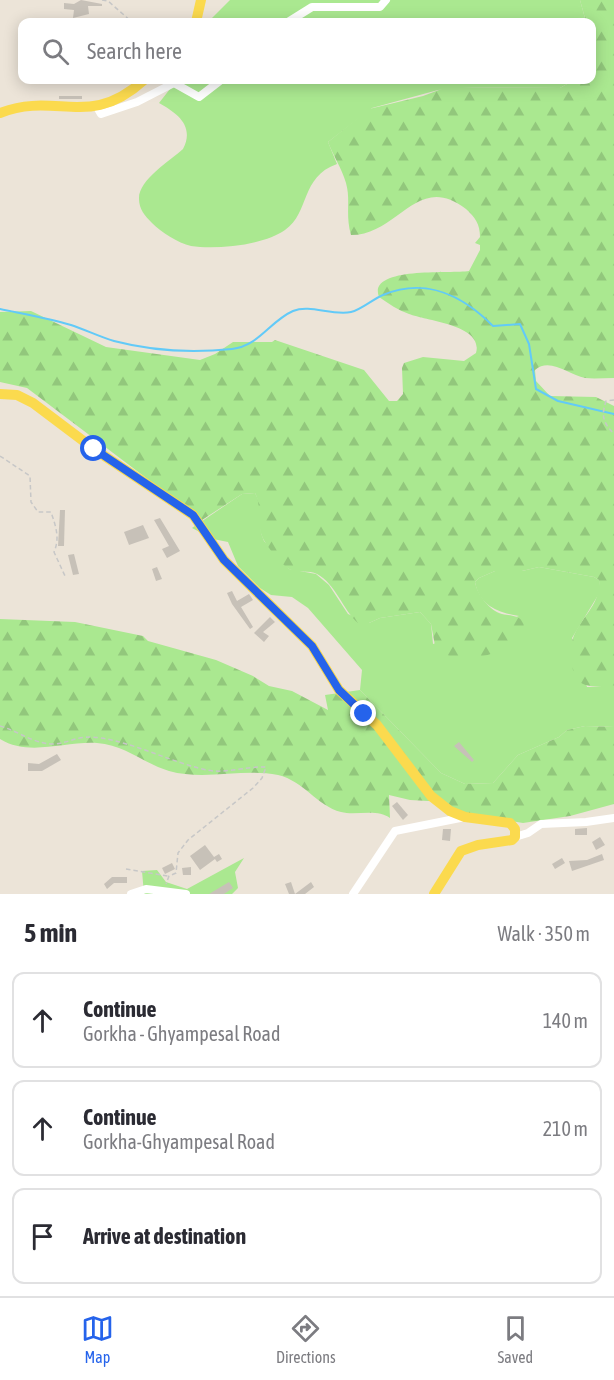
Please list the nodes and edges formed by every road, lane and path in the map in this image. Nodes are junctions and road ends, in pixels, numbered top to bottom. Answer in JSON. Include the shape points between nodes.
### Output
{"nodes":[{"id":1,"x":102,"y":0,"type":"edge"},
{"id":2,"x":201,"y":0,"type":"edge"},
{"id":3,"x":386,"y":0,"type":"edge"},
{"id":4,"x":127,"y":18,"type":"edge"},
{"id":5,"x":197,"y":18,"type":"edge"},
{"id":6,"x":294,"y":18,"type":"edge"},
{"id":7,"x":140,"y":84,"type":"edge"},
{"id":8,"x":172,"y":84,"type":"edge"},
{"id":9,"x":176,"y":84,"type":"edge"},
{"id":10,"x":216,"y":84,"type":"edge"},
{"id":11,"x":97,"y":107,"type":"junction"},
{"id":12,"x":0,"y":113,"type":"edge"},
{"id":13,"x":0,"y":394,"type":"edge"},
{"id":14,"x":614,"y":400,"type":"edge"},
{"id":15,"x":614,"y":435,"type":"edge"},
{"id":16,"x":0,"y":456,"type":"edge"},
{"id":17,"x":65,"y":576,"type":"dead end"},
{"id":18,"x":0,"y":726,"type":"edge"},
{"id":19,"x":465,"y":817,"type":"junction"},
{"id":20,"x":614,"y":818,"type":"edge"},
{"id":21,"x":515,"y":837,"type":"junction"},
{"id":22,"x":126,"y":869,"type":"dead end"},
{"id":23,"x":169,"y":876,"type":"junction"},
{"id":24,"x":164,"y":892,"type":"junction"},
{"id":25,"x":131,"y":894,"type":"edge"},
{"id":26,"x":186,"y":894,"type":"edge"},
{"id":27,"x":353,"y":894,"type":"edge"},
{"id":28,"x":434,"y":894,"type":"edge"}],
"edges":[{"from":1,"to":4,"type":"path"},
{"from":2,"to":5,"type":"main road"},
{"from":3,"to":6,"type":"street","via":[[380,7],[312,7]]},
{"from":7,"to":11,"type":"main road","via":[[126,96]]},
{"from":8,"to":11,"type":"street","via":[[101,114]]},
{"from":9,"to":10,"type":"street","via":[[199,97]]},
{"from":11,"to":12,"type":"main road","via":[[67,109],[37,104]]},
{"from":13,"to":19,"type":"main road","via":[[17,395],[33,403],[193,515],[224,560],[312,646],[339,690],[377,726],[431,796]]},
{"from":14,"to":15,"type":"path","via":[[606,401],[602,414]]},
{"from":16,"to":17,"type":"path","via":[[30,476],[31,502],[38,512],[51,512],[57,532],[54,552]]},
{"from":18,"to":23,"type":"path","via":[[31,740],[54,744],[85,736],[118,741],[210,771],[266,767],[253,788],[188,840],[178,853],[176,873]]},
{"from":19,"to":21,"type":"main road","via":[[510,824]]},
{"from":19,"to":27,"type":"street","via":[[395,831]]},
{"from":20,"to":21,"type":"street","via":[[541,824]]},
{"from":21,"to":28,"type":"main road","via":[[461,851]]},
{"from":22,"to":23,"type":"path"},
{"from":23,"to":24,"type":"path"},
{"from":24,"to":25,"type":"street","via":[[146,889]]},
{"from":24,"to":26,"type":"street"}]}
